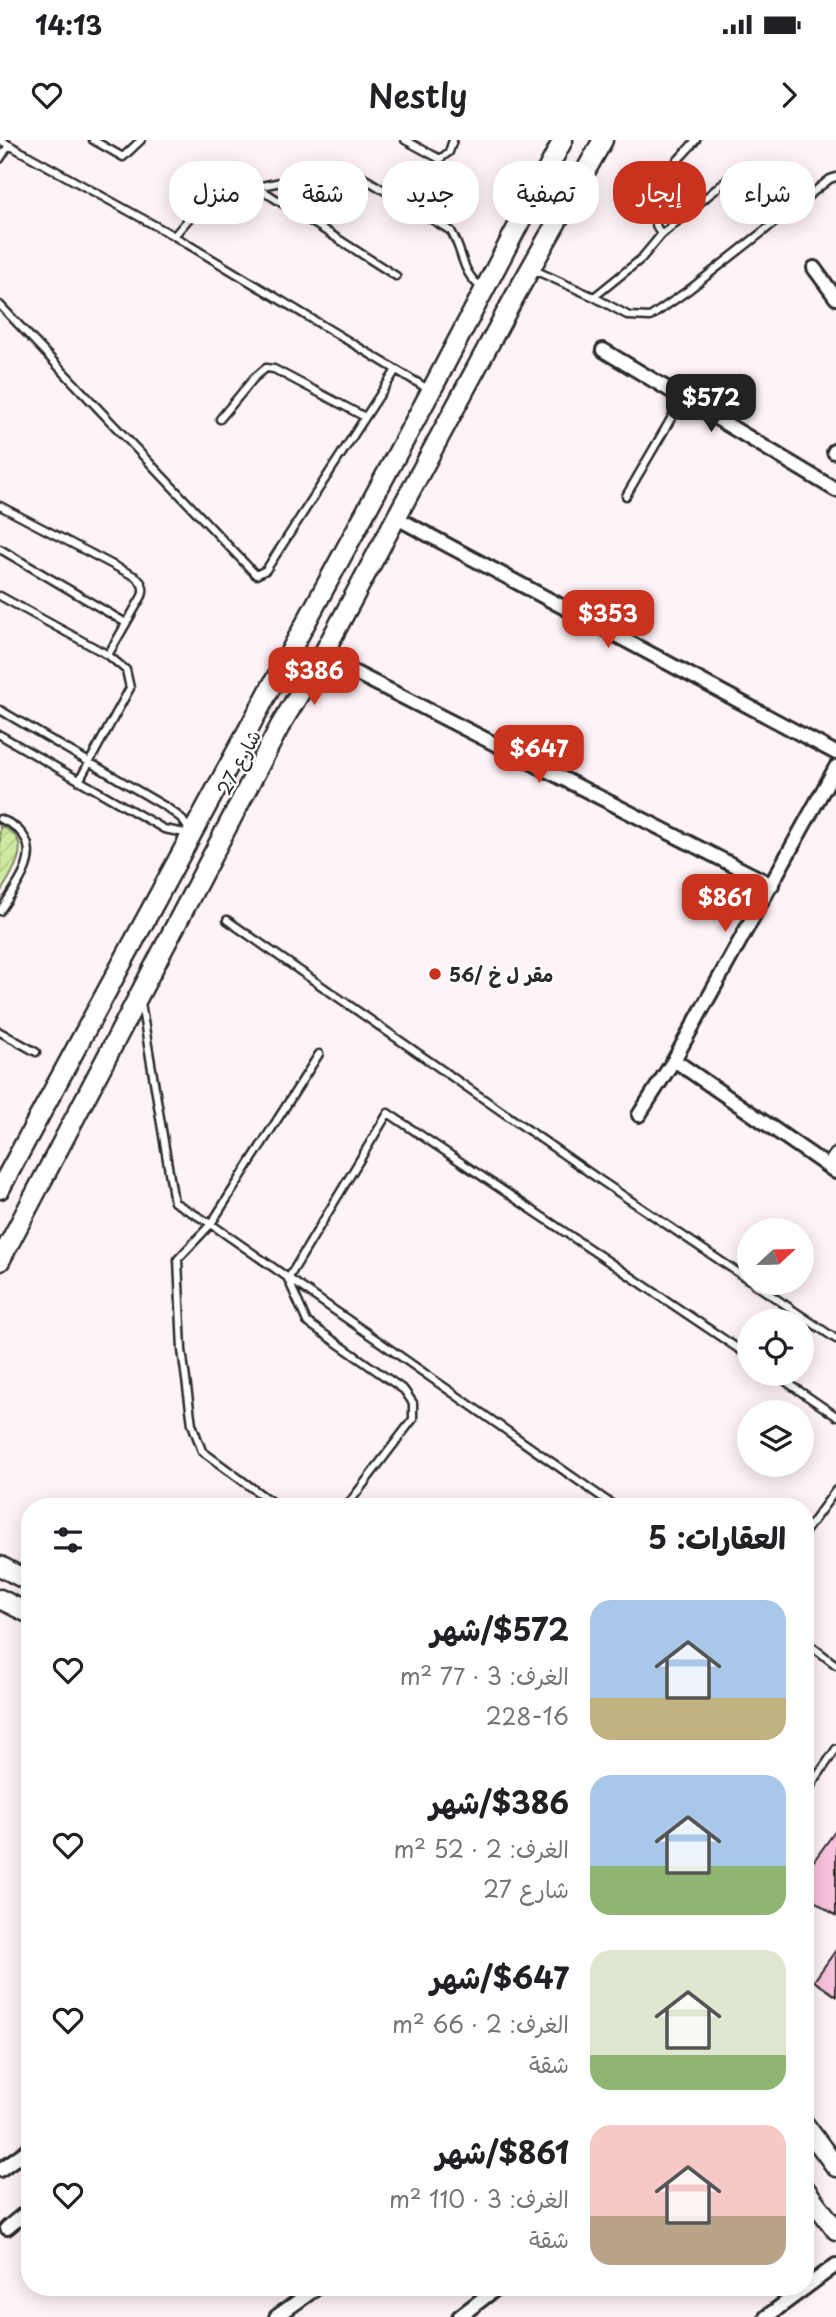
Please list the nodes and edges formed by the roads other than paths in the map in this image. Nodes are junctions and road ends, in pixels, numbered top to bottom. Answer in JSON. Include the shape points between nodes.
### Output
{"nodes":[{"id":1,"x":1,"y":140,"type":"edge"},
{"id":2,"x":93,"y":140,"type":"edge"},
{"id":3,"x":141,"y":140,"type":"edge"},
{"id":4,"x":405,"y":140,"type":"edge"},
{"id":5,"x":453,"y":140,"type":"edge"},
{"id":6,"x":563,"y":140,"type":"edge"},
{"id":7,"x":603,"y":140,"type":"edge"},
{"id":8,"x":696,"y":140,"type":"edge"},
{"id":9,"x":9,"y":145,"type":"junction"},
{"id":10,"x":0,"y":159,"type":"edge"},
{"id":11,"x":836,"y":177,"type":"edge"},
{"id":12,"x":264,"y":186,"type":"edge"},
{"id":13,"x":720,"y":186,"type":"edge"},
{"id":14,"x":264,"y":191,"type":"edge"},
{"id":15,"x":184,"y":224,"type":"edge"},
{"id":16,"x":661,"y":235,"type":"junction"},
{"id":17,"x":174,"y":236,"type":"junction"},
{"id":18,"x":531,"y":268,"type":"junction"},
{"id":19,"x":814,"y":268,"type":"dead end"},
{"id":20,"x":397,"y":275,"type":"dead end"},
{"id":21,"x":484,"y":290,"type":"junction"},
{"id":22,"x":594,"y":297,"type":"junction"},
{"id":23,"x":836,"y":298,"type":"edge"},
{"id":24,"x":0,"y":305,"type":"edge"},
{"id":25,"x":603,"y":350,"type":"dead end"},
{"id":26,"x":397,"y":370,"type":"junction"},
{"id":27,"x":431,"y":391,"type":"junction"},
{"id":28,"x":683,"y":398,"type":"junction"},
{"id":29,"x":365,"y":417,"type":"junction"},
{"id":30,"x":220,"y":419,"type":"dead end"},
{"id":31,"x":836,"y":490,"type":"edge"},
{"id":32,"x":626,"y":496,"type":"dead end"},
{"id":33,"x":2,"y":507,"type":"edge"},
{"id":34,"x":0,"y":516,"type":"edge"},
{"id":35,"x":395,"y":517,"type":"junction"},
{"id":36,"x":0,"y":549,"type":"edge"},
{"id":37,"x":0,"y":596,"type":"edge"},
{"id":38,"x":126,"y":623,"type":"junction"},
{"id":39,"x":108,"y":655,"type":"junction"},
{"id":40,"x":322,"y":656,"type":"junction"},
{"id":41,"x":0,"y":710,"type":"edge"},
{"id":42,"x":256,"y":714,"type":"junction"},
{"id":43,"x":280,"y":726,"type":"junction"},
{"id":44,"x":0,"y":735,"type":"edge"},
{"id":45,"x":836,"y":753,"type":"edge"},
{"id":46,"x":90,"y":762,"type":"junction"},
{"id":47,"x":836,"y":767,"type":"edge"},
{"id":48,"x":79,"y":781,"type":"junction"},
{"id":49,"x":0,"y":819,"type":"edge"},
{"id":50,"x":192,"y":834,"type":"junction"},
{"id":51,"x":217,"y":846,"type":"junction"},
{"id":52,"x":772,"y":885,"type":"junction"},
{"id":53,"x":0,"y":911,"type":"edge"},
{"id":54,"x":227,"y":920,"type":"dead end"},
{"id":55,"x":139,"y":994,"type":"junction"},
{"id":56,"x":0,"y":1032,"type":"edge"},
{"id":57,"x":36,"y":1052,"type":"dead end"},
{"id":58,"x":319,"y":1054,"type":"dead end"},
{"id":59,"x":674,"y":1060,"type":"junction"},
{"id":60,"x":639,"y":1115,"type":"dead end"},
{"id":61,"x":836,"y":1155,"type":"edge"},
{"id":62,"x":832,"y":1169,"type":"edge"},
{"id":63,"x":0,"y":1189,"type":"edge"},
{"id":64,"x":211,"y":1224,"type":"junction"},
{"id":65,"x":0,"y":1261,"type":"edge"},
{"id":66,"x":737,"y":1272,"type":"edge"},
{"id":67,"x":288,"y":1279,"type":"junction"},
{"id":68,"x":770,"y":1295,"type":"edge"},
{"id":69,"x":836,"y":1339,"type":"edge"},
{"id":70,"x":737,"y":1348,"type":"edge"},
{"id":71,"x":792,"y":1386,"type":"edge"},
{"id":72,"x":836,"y":1416,"type":"edge"},
{"id":73,"x":836,"y":1490,"type":"edge"},
{"id":74,"x":266,"y":1498,"type":"edge"},
{"id":75,"x":353,"y":1498,"type":"edge"},
{"id":76,"x":603,"y":1498,"type":"edge"},
{"id":77,"x":814,"y":1520,"type":"edge"},
{"id":78,"x":0,"y":1566,"type":"edge"},
{"id":79,"x":21,"y":1576,"type":"edge"},
{"id":80,"x":0,"y":1599,"type":"edge"},
{"id":81,"x":21,"y":1610,"type":"edge"},
{"id":82,"x":814,"y":1648,"type":"edge"},
{"id":83,"x":836,"y":1665,"type":"edge"},
{"id":84,"x":836,"y":1749,"type":"edge"},
{"id":85,"x":814,"y":1781,"type":"edge"},
{"id":86,"x":814,"y":2137,"type":"edge"},
{"id":87,"x":21,"y":2155,"type":"edge"},
{"id":88,"x":836,"y":2167,"type":"edge"},
{"id":89,"x":0,"y":2170,"type":"edge"},
{"id":90,"x":814,"y":2201,"type":"edge"},
{"id":91,"x":21,"y":2216,"type":"edge"},
{"id":92,"x":7,"y":2228,"type":"dead end"},
{"id":93,"x":836,"y":2230,"type":"edge"},
{"id":94,"x":836,"y":2265,"type":"edge"},
{"id":95,"x":814,"y":2281,"type":"edge"},
{"id":96,"x":305,"y":2296,"type":"edge"},
{"id":97,"x":486,"y":2296,"type":"edge"},
{"id":98,"x":794,"y":2296,"type":"edge"},
{"id":99,"x":276,"y":2317,"type":"edge"},
{"id":100,"x":459,"y":2317,"type":"edge"},
{"id":101,"x":766,"y":2317,"type":"edge"}],
"edges":[{"from":1,"to":9,"type":"lane"},
{"from":2,"to":3,"type":"lane","via":[[123,157]]},
{"from":4,"to":5,"type":"lane","via":[[440,159]]},
{"from":6,"to":21,"type":"main road","name":"شارع 27"},
{"from":7,"to":18,"type":"main road","name":"شارع 27"},
{"from":8,"to":16,"type":"lane","via":[[656,187],[650,206]]},
{"from":9,"to":10,"type":"lane"},
{"from":9,"to":17,"type":"lane"},
{"from":11,"to":22,"type":"lane","via":[[650,317],[629,316]]},
{"from":12,"to":21,"type":"lane","via":[[337,164],[349,169],[450,231],[460,246],[468,276]]},
{"from":13,"to":16,"type":"lane"},
{"from":14,"to":20,"type":"lane"},
{"from":15,"to":17,"type":"lane"},
{"from":16,"to":22,"type":"lane","via":[[641,259]]},
{"from":17,"to":26,"type":"lane"},
{"from":18,"to":22,"type":"lane"},
{"from":18,"to":35,"type":"main road","name":"شارع 27"},
{"from":19,"to":23,"type":"street"},
{"from":21,"to":27,"type":"main road","name":"شارع 27"},
{"from":24,"to":29,"type":"lane","via":[[256,575],[267,570]]},
{"from":25,"to":28,"type":"street"},
{"from":26,"to":27,"type":"lane"},
{"from":26,"to":29,"type":"lane"},
{"from":27,"to":42,"type":"main road","name":"شارع 27"},
{"from":28,"to":31,"type":"street"},
{"from":28,"to":32,"type":"lane"},
{"from":29,"to":30,"type":"lane","via":[[266,368]]},
{"from":33,"to":34,"type":"lane"},
{"from":33,"to":38,"type":"lane","via":[[138,578],[143,592]]},
{"from":35,"to":40,"type":"main road","name":"شارع 27"},
{"from":35,"to":45,"type":"street"},
{"from":36,"to":38,"type":"lane"},
{"from":37,"to":39,"type":"lane"},
{"from":38,"to":39,"type":"lane"},
{"from":39,"to":46,"type":"lane","via":[[126,670],[130,688]]},
{"from":40,"to":43,"type":"main road","name":"شارع 27"},
{"from":40,"to":52,"type":"street"},
{"from":41,"to":46,"type":"lane"},
{"from":42,"to":43,"type":"main road"},
{"from":42,"to":50,"type":"main road","name":"شارع 27"},
{"from":43,"to":51,"type":"main road","name":"شارع 27"},
{"from":44,"to":48,"type":"lane"},
{"from":46,"to":48,"type":"lane"},
{"from":46,"to":50,"type":"lane","via":[[174,812]]},
{"from":47,"to":52,"type":"street"},
{"from":48,"to":50,"type":"lane","via":[[164,829]]},
{"from":49,"to":53,"type":"lane","via":[[18,829],[30,852]]},
{"from":50,"to":51,"type":"main road"},
{"from":50,"to":63,"type":"main road","name":"شارع 27"},
{"from":51,"to":55,"type":"main road","name":"شارع 27"},
{"from":52,"to":59,"type":"street"},
{"from":54,"to":66,"type":"lane"},
{"from":55,"to":64,"type":"lane","via":[[174,1202]]},
{"from":55,"to":65,"type":"main road","name":"شارع 27"},
{"from":56,"to":57,"type":"lane"},
{"from":58,"to":64,"type":"lane"},
{"from":59,"to":60,"type":"street"},
{"from":59,"to":62,"type":"street"},
{"from":61,"to":62,"type":"street"},
{"from":64,"to":67,"type":"lane"},
{"from":64,"to":74,"type":"lane","via":[[178,1259],[179,1324],[192,1424],[202,1451]]},
{"from":67,"to":70,"type":"lane","via":[[388,1113]]},
{"from":67,"to":75,"type":"lane","via":[[307,1322],[404,1390],[413,1403],[413,1419]]},
{"from":67,"to":76,"type":"lane"},
{"from":68,"to":69,"type":"lane"},
{"from":71,"to":72,"type":"lane"},
{"from":73,"to":77,"type":"lane"},
{"from":78,"to":79,"type":"main road"},
{"from":80,"to":81,"type":"main road"},
{"from":82,"to":83,"type":"lane"},
{"from":84,"to":85,"type":"lane"},
{"from":86,"to":88,"type":"main road"},
{"from":87,"to":89,"type":"street"},
{"from":90,"to":93,"type":"main road"},
{"from":91,"to":92,"type":"street"},
{"from":94,"to":95,"type":"street"},
{"from":96,"to":99,"type":"street"},
{"from":97,"to":100,"type":"street"},
{"from":98,"to":101,"type":"street"}]}
